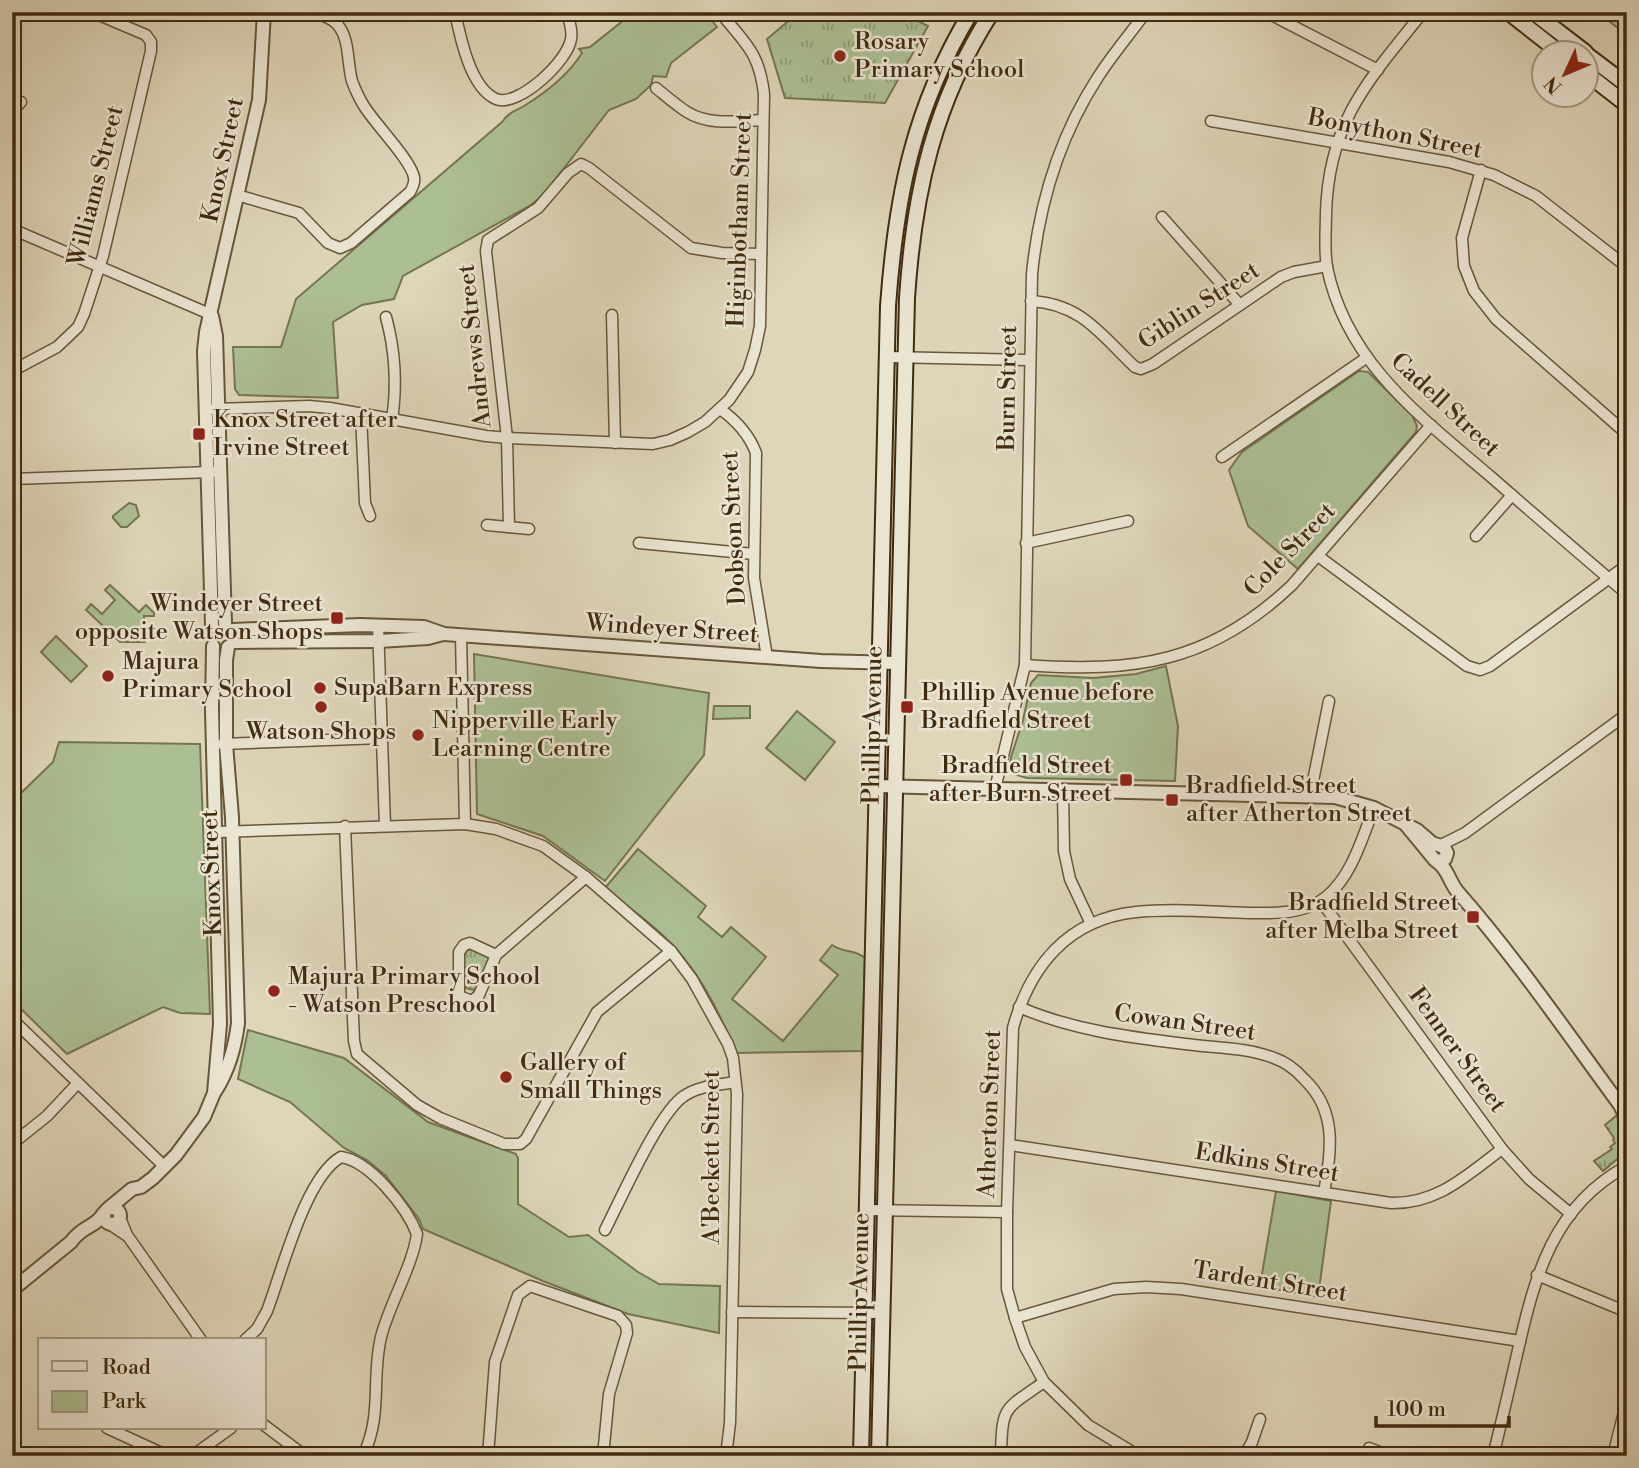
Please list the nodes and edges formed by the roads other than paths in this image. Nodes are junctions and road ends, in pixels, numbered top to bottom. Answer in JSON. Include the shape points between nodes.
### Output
{"nodes":[{"id":1,"x":92,"y":12,"type":"edge"},
{"id":2,"x":264,"y":12,"type":"edge"},
{"id":3,"x":274,"y":12,"type":"edge"},
{"id":4,"x":455,"y":12,"type":"edge"},
{"id":5,"x":567,"y":12,"type":"edge"},
{"id":6,"x":720,"y":12,"type":"edge"},
{"id":7,"x":971,"y":12,"type":"edge"},
{"id":8,"x":992,"y":12,"type":"edge"},
{"id":9,"x":1146,"y":12,"type":"edge"},
{"id":10,"x":1266,"y":12,"type":"edge"},
{"id":11,"x":1423,"y":12,"type":"edge"},
{"id":12,"x":1508,"y":12,"type":"edge"},
{"id":13,"x":1533,"y":12,"type":"edge"},
{"id":14,"x":1541,"y":38,"type":"edge"},
{"id":15,"x":1567,"y":38,"type":"edge"},
{"id":16,"x":1600,"y":64,"type":"edge"},
{"id":17,"x":1378,"y":70,"type":"junction"},
{"id":18,"x":1600,"y":84,"type":"edge"},
{"id":19,"x":1627,"y":85,"type":"edge"},
{"id":20,"x":656,"y":88,"type":"dead end"},
{"id":21,"x":21,"y":102,"type":"dead end"},
{"id":22,"x":1627,"y":105,"type":"edge"},
{"id":23,"x":12,"y":112,"type":"edge"},
{"id":24,"x":763,"y":120,"type":"junction"},
{"id":25,"x":1211,"y":121,"type":"dead end"},
{"id":26,"x":1338,"y":143,"type":"junction"},
{"id":27,"x":1481,"y":170,"type":"junction"},
{"id":28,"x":237,"y":195,"type":"junction"},
{"id":29,"x":1161,"y":217,"type":"dead end"},
{"id":30,"x":12,"y":229,"type":"edge"},
{"id":31,"x":761,"y":254,"type":"junction"},
{"id":32,"x":99,"y":266,"type":"junction"},
{"id":33,"x":1327,"y":266,"type":"junction"},
{"id":34,"x":1627,"y":267,"type":"edge"},
{"id":35,"x":1031,"y":301,"type":"junction"},
{"id":36,"x":1240,"y":305,"type":"junction"},
{"id":37,"x":212,"y":315,"type":"junction"},
{"id":38,"x":612,"y":315,"type":"dead end"},
{"id":39,"x":386,"y":317,"type":"dead end"},
{"id":40,"x":887,"y":357,"type":"junction"},
{"id":41,"x":905,"y":358,"type":"junction"},
{"id":42,"x":1366,"y":358,"type":"junction"},
{"id":43,"x":1029,"y":360,"type":"junction"},
{"id":44,"x":12,"y":371,"type":"edge"},
{"id":45,"x":211,"y":409,"type":"junction"},
{"id":46,"x":720,"y":409,"type":"junction"},
{"id":47,"x":361,"y":414,"type":"junction"},
{"id":48,"x":392,"y":420,"type":"junction"},
{"id":49,"x":1431,"y":425,"type":"junction"},
{"id":50,"x":1627,"y":434,"type":"edge"},
{"id":51,"x":507,"y":438,"type":"junction"},
{"id":52,"x":615,"y":443,"type":"junction"},
{"id":53,"x":1222,"y":457,"type":"dead end"},
{"id":54,"x":213,"y":472,"type":"junction"},
{"id":55,"x":12,"y":479,"type":"edge"},
{"id":56,"x":1512,"y":495,"type":"junction"},
{"id":57,"x":370,"y":516,"type":"dead end"},
{"id":58,"x":1128,"y":521,"type":"dead end"},
{"id":59,"x":487,"y":525,"type":"dead end"},
{"id":60,"x":509,"y":527,"type":"junction"},
{"id":61,"x":529,"y":529,"type":"dead end"},
{"id":62,"x":1476,"y":536,"type":"dead end"},
{"id":63,"x":639,"y":543,"type":"dead end"},
{"id":64,"x":1026,"y":543,"type":"junction"},
{"id":65,"x":754,"y":554,"type":"junction"},
{"id":66,"x":1318,"y":556,"type":"junction"},
{"id":67,"x":1627,"y":565,"type":"edge"},
{"id":68,"x":1608,"y":578,"type":"junction"},
{"id":69,"x":1627,"y":594,"type":"edge"},
{"id":70,"x":378,"y":625,"type":"junction"},
{"id":71,"x":226,"y":634,"type":"junction"},
{"id":72,"x":444,"y":634,"type":"junction"},
{"id":73,"x":461,"y":635,"type":"junction"},
{"id":74,"x":379,"y":641,"type":"junction"},
{"id":75,"x":213,"y":646,"type":"junction"},
{"id":76,"x":767,"y":657,"type":"junction"},
{"id":77,"x":880,"y":663,"type":"junction"},
{"id":78,"x":897,"y":663,"type":"junction"},
{"id":79,"x":1025,"y":664,"type":"junction"},
{"id":80,"x":1329,"y":701,"type":"dead end"},
{"id":81,"x":1627,"y":714,"type":"edge"},
{"id":82,"x":382,"y":738,"type":"junction"},
{"id":83,"x":220,"y":744,"type":"junction"},
{"id":84,"x":876,"y":786,"type":"junction"},
{"id":85,"x":894,"y":787,"type":"junction"},
{"id":86,"x":995,"y":789,"type":"junction"},
{"id":87,"x":1063,"y":791,"type":"junction"},
{"id":88,"x":1310,"y":796,"type":"junction"},
{"id":89,"x":1374,"y":808,"type":"junction"},
{"id":90,"x":465,"y":824,"type":"junction"},
{"id":91,"x":385,"y":825,"type":"junction"},
{"id":92,"x":345,"y":826,"type":"junction"},
{"id":93,"x":232,"y":831,"type":"junction"},
{"id":94,"x":217,"y":832,"type":"junction"},
{"id":95,"x":1440,"y":852,"type":"junction"},
{"id":96,"x":586,"y":877,"type":"junction"},
{"id":97,"x":1321,"y":901,"type":"junction"},
{"id":98,"x":1091,"y":924,"type":"junction"},
{"id":99,"x":671,"y":951,"type":"junction"},
{"id":100,"x":496,"y":955,"type":"junction"},
{"id":101,"x":1019,"y":1007,"type":"junction"},
{"id":102,"x":12,"y":1019,"type":"edge"},
{"id":103,"x":736,"y":1082,"type":"junction"},
{"id":104,"x":78,"y":1083,"type":"junction"},
{"id":105,"x":214,"y":1093,"type":"junction"},
{"id":106,"x":1623,"y":1108,"type":"edge"},
{"id":107,"x":1627,"y":1119,"type":"edge"},
{"id":108,"x":12,"y":1144,"type":"edge"},
{"id":109,"x":1010,"y":1145,"type":"junction"},
{"id":110,"x":1502,"y":1149,"type":"junction"},
{"id":111,"x":1626,"y":1165,"type":"edge"},
{"id":112,"x":165,"y":1167,"type":"junction"},
{"id":113,"x":1324,"y":1193,"type":"junction"},
{"id":114,"x":866,"y":1210,"type":"junction"},
{"id":115,"x":884,"y":1210,"type":"junction"},
{"id":116,"x":1007,"y":1212,"type":"junction"},
{"id":117,"x":1571,"y":1214,"type":"junction"},
{"id":118,"x":112,"y":1218,"type":"junction"},
{"id":119,"x":605,"y":1230,"type":"dead end"},
{"id":120,"x":1537,"y":1275,"type":"junction"},
{"id":121,"x":12,"y":1290,"type":"edge"},
{"id":122,"x":732,"y":1312,"type":"junction"},
{"id":123,"x":1627,"y":1312,"type":"edge"},
{"id":124,"x":864,"y":1313,"type":"junction"},
{"id":125,"x":882,"y":1313,"type":"junction"},
{"id":126,"x":1015,"y":1318,"type":"junction"},
{"id":127,"x":200,"y":1338,"type":"edge"},
{"id":128,"x":247,"y":1338,"type":"edge"},
{"id":129,"x":1520,"y":1341,"type":"junction"},
{"id":130,"x":1044,"y":1382,"type":"junction"},
{"id":131,"x":1627,"y":1400,"type":"edge"},
{"id":132,"x":1260,"y":1419,"type":"dead end"},
{"id":133,"x":266,"y":1427,"type":"edge"},
{"id":134,"x":111,"y":1430,"type":"edge"},
{"id":135,"x":228,"y":1430,"type":"edge"},
{"id":136,"x":1369,"y":1448,"type":"dead end"},
{"id":137,"x":168,"y":1456,"type":"edge"},
{"id":138,"x":192,"y":1456,"type":"edge"},
{"id":139,"x":305,"y":1456,"type":"edge"},
{"id":140,"x":363,"y":1456,"type":"edge"},
{"id":141,"x":488,"y":1456,"type":"edge"},
{"id":142,"x":603,"y":1456,"type":"edge"},
{"id":143,"x":726,"y":1456,"type":"edge"},
{"id":144,"x":861,"y":1456,"type":"edge"},
{"id":145,"x":879,"y":1456,"type":"edge"},
{"id":146,"x":1001,"y":1456,"type":"edge"},
{"id":147,"x":1139,"y":1456,"type":"edge"},
{"id":148,"x":1244,"y":1456,"type":"edge"},
{"id":149,"x":1390,"y":1456,"type":"edge"},
{"id":150,"x":1493,"y":1456,"type":"edge"},
{"id":151,"x":1613,"y":1456,"type":"edge"}],
"edges":[{"from":1,"to":32,"type":"street","name":"Williams Street","via":[[146,35],[151,42]]},
{"from":2,"to":28,"type":"street","name":"Knox Street","via":[[259,100]]},
{"from":3,"to":28,"type":"street","via":[[314,13],[339,26],[357,93],[411,170],[414,185],[340,248],[328,243],[299,213]]},
{"from":4,"to":5,"type":"street","via":[[462,49],[474,75],[495,99],[509,100],[525,93],[566,54],[571,39]]},
{"from":6,"to":24,"type":"street","name":"Higinbotham Street","via":[[761,68]]},
{"from":7,"to":40,"type":"main road","name":"Phillip Avenue","via":[[931,88],[905,170],[892,242]]},
{"from":8,"to":41,"type":"main road","name":"Phillip Avenue","via":[[948,96],[923,172],[911,242]]},
{"from":9,"to":35,"type":"street","name":"Burn Street","via":[[1098,76],[1063,145],[1037,230]]},
{"from":10,"to":17,"type":"street"},
{"from":11,"to":17,"type":"street","name":"Cadell Street"},
{"from":12,"to":14,"type":"main road"},
{"from":13,"to":15,"type":"main road"},
{"from":16,"to":19,"type":"main road"},
{"from":17,"to":26,"type":"street","name":"Cadell Street","via":[[1350,113]]},
{"from":18,"to":22,"type":"main road"},
{"from":20,"to":24,"type":"street","via":[[701,118]]},
{"from":21,"to":23,"type":"street"},
{"from":24,"to":31,"type":"street","name":"Higinbotham Street"},
{"from":25,"to":26,"type":"street","name":"Bonython Street"},
{"from":26,"to":27,"type":"street","name":"Bonython Street"},
{"from":26,"to":33,"type":"street","name":"Cadell Street","via":[[1329,180]]},
{"from":27,"to":34,"type":"street","name":"Bonython Street","via":[[1536,196]]},
{"from":27,"to":50,"type":"street","via":[[1462,238],[1464,266],[1474,291],[1496,319]]},
{"from":28,"to":37,"type":"street","name":"Knox Street"},
{"from":29,"to":36,"type":"street"},
{"from":30,"to":32,"type":"street"},
{"from":31,"to":46,"type":"street","name":"Higinbotham Street","via":[[755,350],[740,387]]},
{"from":31,"to":51,"type":"street","name":"Andrews Street","via":[[691,248],[589,168],[575,167],[538,208],[493,236],[486,246]]},
{"from":32,"to":37,"type":"street"},
{"from":32,"to":44,"type":"street","name":"Williams Street","via":[[78,327],[57,347]]},
{"from":33,"to":36,"type":"street","name":"Giblin Street","via":[[1287,274]]},
{"from":33,"to":42,"type":"street","name":"Cadell Street","via":[[1343,316]]},
{"from":35,"to":36,"type":"street","name":"Giblin Street","via":[[1058,304],[1082,316],[1141,369]]},
{"from":35,"to":43,"type":"street","name":"Burn Street"},
{"from":37,"to":45,"type":"street","name":"Knox Street","via":[[204,351]]},
{"from":38,"to":52,"type":"street"},
{"from":39,"to":48,"type":"street","via":[[393,342]]},
{"from":40,"to":41,"type":"street"},
{"from":40,"to":77,"type":"main road","name":"Phillip Avenue"},
{"from":41,"to":43,"type":"street"},
{"from":41,"to":78,"type":"main road","name":"Phillip Avenue"},
{"from":42,"to":49,"type":"street","name":"Cadell Street"},
{"from":42,"to":53,"type":"street"},
{"from":43,"to":64,"type":"street","name":"Burn Street"},
{"from":45,"to":47,"type":"street","name":"Higinbotham Street","via":[[309,406]]},
{"from":45,"to":54,"type":"street","name":"Knox Street"},
{"from":46,"to":52,"type":"street","name":"Higinbotham Street","via":[[670,440]]},
{"from":46,"to":65,"type":"street","name":"Dobson Street","via":[[741,426],[756,453]]},
{"from":47,"to":48,"type":"street","name":"Higinbotham Street"},
{"from":47,"to":57,"type":"street","via":[[365,503]]},
{"from":48,"to":51,"type":"street","name":"Higinbotham Street"},
{"from":49,"to":56,"type":"street","name":"Cadell Street"},
{"from":49,"to":66,"type":"street","name":"Cole Street"},
{"from":51,"to":52,"type":"street","name":"Higinbotham Street"},
{"from":51,"to":60,"type":"street","name":"Andrews Street"},
{"from":54,"to":55,"type":"street"},
{"from":54,"to":71,"type":"street","name":"Knox Street"},
{"from":56,"to":62,"type":"street"},
{"from":56,"to":68,"type":"street","name":"Cadell Street"},
{"from":58,"to":64,"type":"street"},
{"from":59,"to":60,"type":"street"},
{"from":60,"to":61,"type":"street"},
{"from":63,"to":65,"type":"street"},
{"from":64,"to":79,"type":"street","name":"Burn Street"},
{"from":65,"to":76,"type":"street","name":"Dobson Street"},
{"from":66,"to":68,"type":"street","via":[[1467,666],[1480,670]]},
{"from":66,"to":79,"type":"street","name":"Cole Street","via":[[1271,605],[1230,634],[1195,650],[1121,666]]},
{"from":67,"to":68,"type":"street"},
{"from":68,"to":69,"type":"street","name":"Cadell Street"},
{"from":70,"to":71,"type":"street","name":"Windeyer Street","via":[[243,628]]},
{"from":70,"to":72,"type":"street","name":"Windeyer Street","via":[[424,627]]},
{"from":70,"to":74,"type":"street"},
{"from":71,"to":74,"type":"street","name":"Windeyer Street"},
{"from":71,"to":75,"type":"street","via":[[221,649]]},
{"from":71,"to":75,"type":"street","name":"Knox Street","via":[[208,635]]},
{"from":71,"to":83,"type":"street","name":"Knox Street"},
{"from":72,"to":73,"type":"street","name":"Windeyer Street"},
{"from":72,"to":74,"type":"street","name":"Windeyer Street"},
{"from":73,"to":76,"type":"street","name":"Windeyer Street"},
{"from":73,"to":90,"type":"street"},
{"from":74,"to":82,"type":"street"},
{"from":75,"to":83,"type":"street","name":"Knox Street"},
{"from":76,"to":77,"type":"street","name":"Windeyer Street"},
{"from":77,"to":78,"type":"street","name":"Windeyer Street"},
{"from":77,"to":84,"type":"main road","name":"Phillip Avenue"},
{"from":78,"to":85,"type":"main road","name":"Phillip Avenue"},
{"from":79,"to":86,"type":"street","name":"Burn Street"},
{"from":80,"to":88,"type":"street"},
{"from":81,"to":95,"type":"street"},
{"from":82,"to":83,"type":"street"},
{"from":82,"to":91,"type":"street"},
{"from":83,"to":93,"type":"street","name":"Knox Street"},
{"from":83,"to":94,"type":"street","name":"Knox Street"},
{"from":84,"to":85,"type":"street"},
{"from":84,"to":114,"type":"main road","name":"Phillip Avenue"},
{"from":85,"to":86,"type":"street"},
{"from":85,"to":115,"type":"main road","name":"Phillip Avenue"},
{"from":86,"to":87,"type":"street"},
{"from":87,"to":88,"type":"street"},
{"from":87,"to":98,"type":"street","via":[[1070,879]]},
{"from":88,"to":89,"type":"street","via":[[1345,799]]},
{"from":89,"to":95,"type":"street","via":[[1417,830]]},
{"from":89,"to":97,"type":"street","name":"Atherton Street","via":[[1342,879]]},
{"from":90,"to":91,"type":"street","name":"A'Beckett Street"},
{"from":90,"to":96,"type":"street","name":"A'Beckett Street","via":[[543,845]]},
{"from":91,"to":92,"type":"street","name":"A'Beckett Street"},
{"from":92,"to":93,"type":"street","name":"A'Beckett Street"},
{"from":92,"to":99,"type":"street","via":[[357,1054],[428,1112],[491,1140],[520,1144],[526,1139],[597,1012]]},
{"from":93,"to":94,"type":"street","name":"A'Beckett Street"},
{"from":93,"to":105,"type":"street","name":"Knox Street","via":[[238,1023],[229,1065]]},
{"from":94,"to":105,"type":"street","name":"Knox Street","via":[[220,1024]]},
{"from":95,"to":106,"type":"street","via":[[1476,910]]},
{"from":96,"to":99,"type":"street","name":"A'Beckett Street"},
{"from":96,"to":100,"type":"street"},
{"from":97,"to":98,"type":"street","name":"Atherton Street","via":[[1288,913],[1137,912]]},
{"from":97,"to":110,"type":"street","name":"Fenner Street"},
{"from":98,"to":101,"type":"street","name":"Atherton Street","via":[[1040,965]]},
{"from":99,"to":103,"type":"street","name":"A'Beckett Street","via":[[728,1044]]},
{"from":100,"to":100,"type":"street","via":[[479,995],[472,1001],[459,996],[458,952],[464,945],[470,943]]},
{"from":101,"to":109,"type":"street","name":"Atherton Street","via":[[1013,1028]]},
{"from":101,"to":113,"type":"street","name":"Cowan Street","via":[[1085,1030],[1237,1050],[1288,1065],[1312,1087],[1327,1114],[1331,1144]]},
{"from":102,"to":104,"type":"street"},
{"from":103,"to":119,"type":"street","via":[[695,1090],[666,1113]]},
{"from":103,"to":122,"type":"street","name":"A'Beckett Street"},
{"from":104,"to":108,"type":"street"},
{"from":104,"to":112,"type":"street"},
{"from":105,"to":112,"type":"street","name":"Knox Street","via":[[204,1117]]},
{"from":106,"to":107,"type":"street"},
{"from":109,"to":113,"type":"street","name":"Edkins Street"},
{"from":109,"to":116,"type":"street","name":"Atherton Street"},
{"from":110,"to":113,"type":"street","name":"Edkins Street","via":[[1454,1185],[1419,1202],[1391,1203]]},
{"from":110,"to":117,"type":"street","name":"Fenner Street"},
{"from":111,"to":117,"type":"street"},
{"from":112,"to":118,"type":"street","name":"Knox Street"},
{"from":114,"to":115,"type":"street"},
{"from":114,"to":124,"type":"main road","name":"Phillip Avenue"},
{"from":115,"to":116,"type":"street"},
{"from":115,"to":125,"type":"main road","name":"Phillip Avenue"},
{"from":116,"to":126,"type":"street","name":"Atherton Street","via":[[1007,1289]]},
{"from":117,"to":120,"type":"street"},
{"from":118,"to":121,"type":"street","name":"Knox Street","via":[[71,1242]]},
{"from":118,"to":127,"type":"street"},
{"from":120,"to":123,"type":"street"},
{"from":120,"to":129,"type":"street"},
{"from":122,"to":124,"type":"street"},
{"from":122,"to":143,"type":"street","name":"A'Beckett Street"},
{"from":124,"to":125,"type":"street"},
{"from":124,"to":144,"type":"main road","name":"Phillip Avenue"},
{"from":125,"to":145,"type":"main road","name":"Phillip Avenue"},
{"from":126,"to":129,"type":"street","name":"Tardent Street","via":[[1114,1289],[1146,1287]]},
{"from":126,"to":130,"type":"street","name":"Atherton Street"},
{"from":128,"to":140,"type":"street","via":[[267,1311],[314,1186],[333,1161],[341,1157],[355,1161],[386,1186],[417,1234],[380,1341],[374,1423]]},
{"from":129,"to":150,"type":"street"},
{"from":130,"to":146,"type":"street","via":[[1005,1411]]},
{"from":130,"to":147,"type":"street","name":"Atherton Street","via":[[1087,1425]]},
{"from":131,"to":151,"type":"street"},
{"from":132,"to":148,"type":"street"},
{"from":133,"to":139,"type":"street"},
{"from":134,"to":137,"type":"street"},
{"from":135,"to":138,"type":"street"},
{"from":136,"to":149,"type":"street"},
{"from":141,"to":142,"type":"street","via":[[495,1362],[518,1295],[530,1286],[618,1316],[626,1325],[609,1394]]}]}
